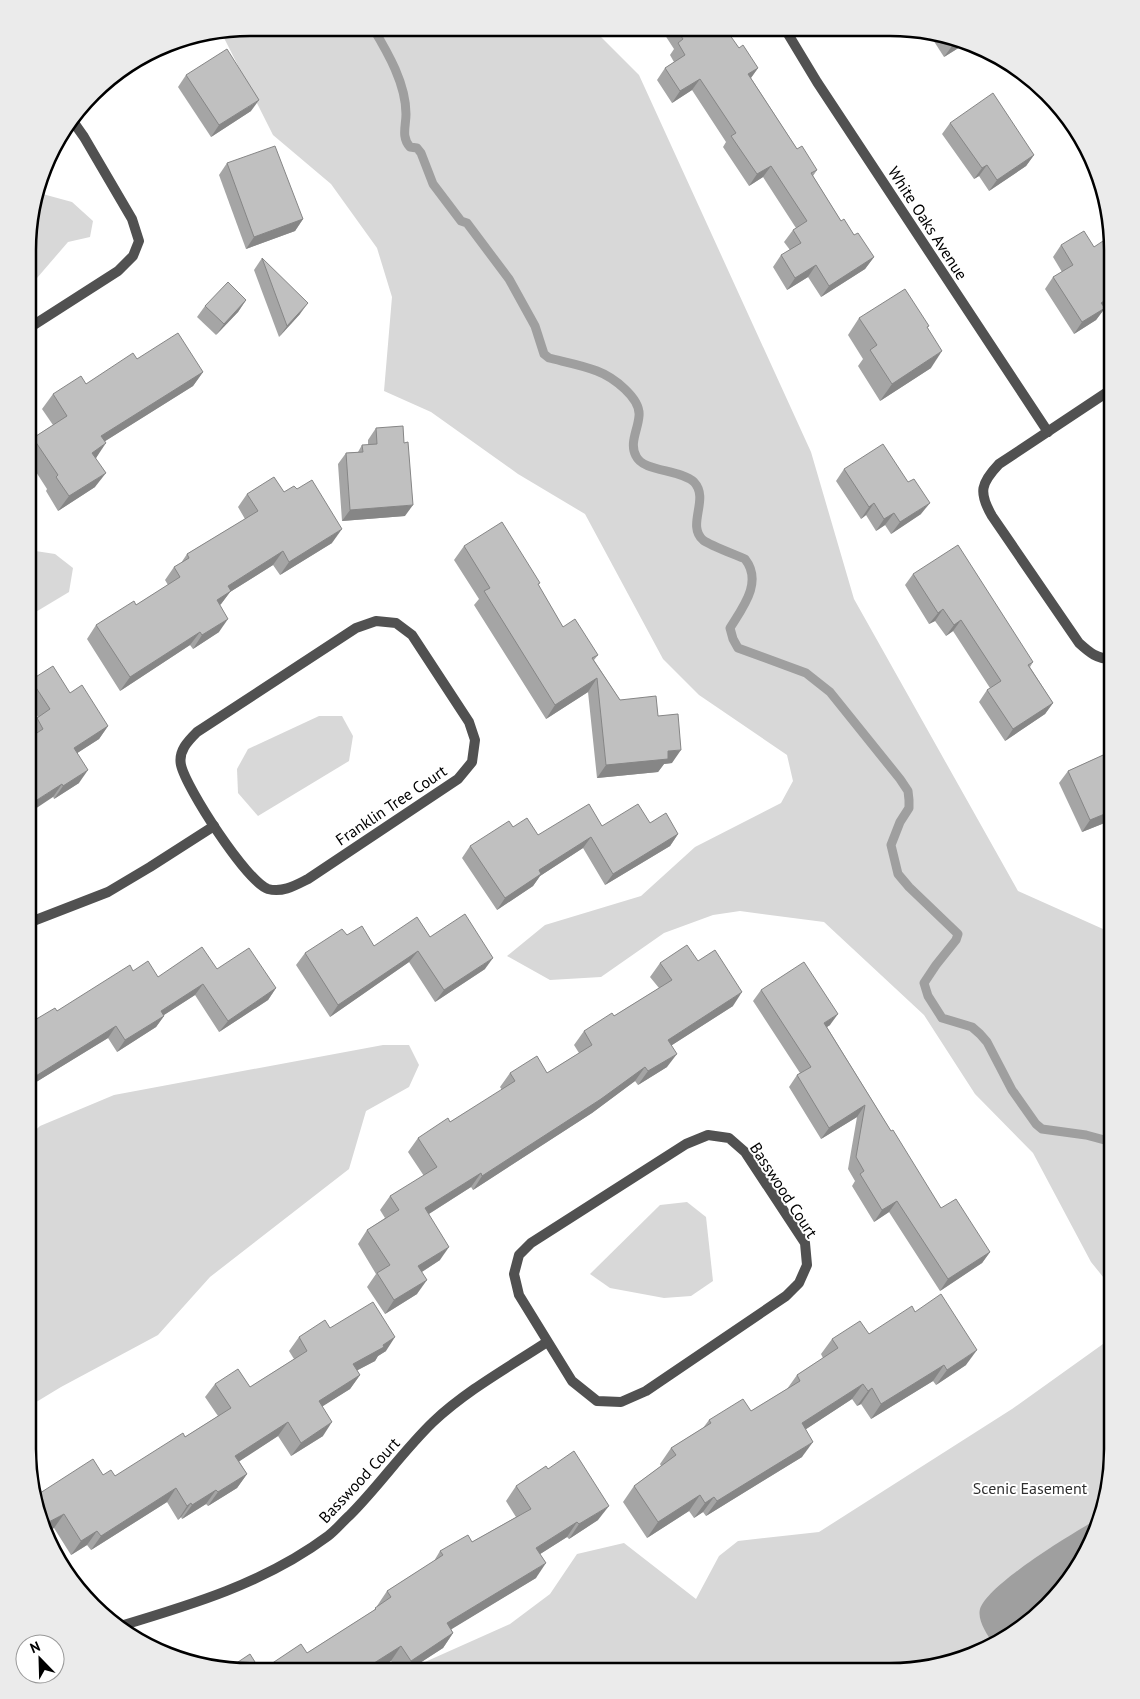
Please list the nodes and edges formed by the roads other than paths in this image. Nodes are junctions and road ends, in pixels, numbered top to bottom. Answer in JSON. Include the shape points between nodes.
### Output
{"nodes":[{"id":1,"x":789,"y":36,"type":"edge"},
{"id":2,"x":76,"y":126,"type":"edge"},
{"id":3,"x":36,"y":323,"type":"edge"},
{"id":4,"x":1104,"y":394,"type":"edge"},
{"id":5,"x":1048,"y":432,"type":"junction"},
{"id":6,"x":1104,"y":659,"type":"edge"},
{"id":7,"x":214,"y":826,"type":"junction"},
{"id":8,"x":36,"y":920,"type":"edge"},
{"id":9,"x":547,"y":1342,"type":"junction"},
{"id":10,"x":127,"y":1624,"type":"edge"}],
"edges":[{"from":1,"to":5,"type":"street","name":"White Oaks Avenue"},
{"from":2,"to":3,"type":"street","via":[[132,219],[138,241],[133,256],[118,270]]},
{"from":4,"to":5,"type":"street"},
{"from":5,"to":6,"type":"street","via":[[999,464],[988,477],[984,484],[986,506],[1079,643],[1090,654]]},
{"from":7,"to":7,"type":"street","name":"Franklin Tree Court","via":[[188,784],[180,764],[184,746],[197,732],[356,628],[376,620],[396,623],[412,635],[469,722],[475,740],[472,762],[458,779],[288,889],[268,889],[252,877]]},
{"from":7,"to":8,"type":"street","via":[[108,892]]},
{"from":9,"to":9,"type":"street","name":"Basswood Court","via":[[519,1296],[514,1274],[519,1255],[531,1243],[686,1144],[708,1135],[729,1138],[745,1152],[805,1243],[808,1265],[799,1283],[786,1296],[646,1391],[621,1402],[597,1401],[572,1381]]},
{"from":9,"to":10,"type":"street","name":"Basswood Court","via":[[464,1396],[434,1422],[371,1493],[329,1535],[306,1551],[240,1587]]}]}
